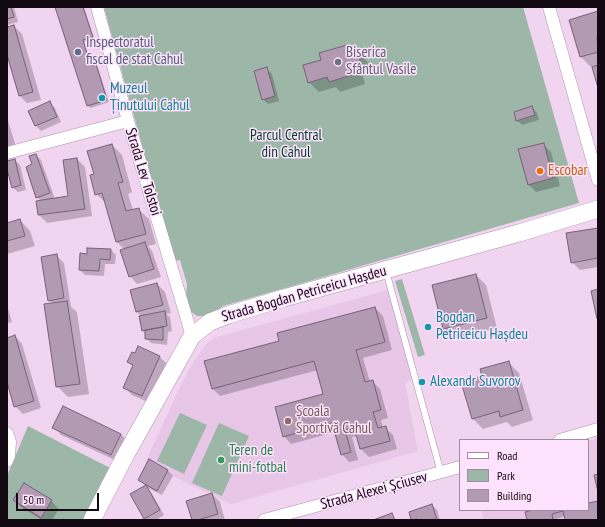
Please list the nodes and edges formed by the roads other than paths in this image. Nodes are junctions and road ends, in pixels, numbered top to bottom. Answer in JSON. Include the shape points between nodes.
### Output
{"nodes":[{"id":1,"x":97,"y":7,"type":"edge"},
{"id":2,"x":549,"y":7,"type":"edge"},
{"id":3,"x":128,"y":121,"type":"junction"},
{"id":4,"x":7,"y":153,"type":"edge"},
{"id":5,"x":598,"y":180,"type":"edge"},
{"id":6,"x":598,"y":210,"type":"edge"},
{"id":7,"x":386,"y":270,"type":"junction"},
{"id":8,"x":192,"y":336,"type":"junction"},
{"id":9,"x":598,"y":429,"type":"edge"},
{"id":10,"x":7,"y":433,"type":"edge"},
{"id":11,"x":563,"y":439,"type":"edge"},
{"id":12,"x":7,"y":461,"type":"edge"},
{"id":13,"x":459,"y":467,"type":"edge"},
{"id":14,"x":441,"y":473,"type":"junction"},
{"id":15,"x":92,"y":520,"type":"edge"},
{"id":16,"x":264,"y":520,"type":"edge"}],
"edges":[{"from":1,"to":3,"type":"street","name":"Strada Lev Tolstoi"},
{"from":2,"to":5,"type":"street"},
{"from":3,"to":4,"type":"street"},
{"from":3,"to":8,"type":"street","name":"Strada Lev Tolstoi"},
{"from":6,"to":7,"type":"main road","name":"Strada Bogdan Petriceicu Hașdeu"},
{"from":7,"to":8,"type":"main road","name":"Strada Bogdan Petriceicu Hașdeu","via":[[228,315],[210,322]]},
{"from":7,"to":14,"type":"lane"},
{"from":8,"to":15,"type":"main road","name":"Strada Bogdan Petriceicu Hașdeu"},
{"from":9,"to":11,"type":"street"},
{"from":10,"to":12,"type":"street","via":[[10,442]]},
{"from":13,"to":14,"type":"street","name":"Strada Alexei Șciusev"},
{"from":14,"to":16,"type":"street","name":"Strada Alexei Șciusev"}]}
